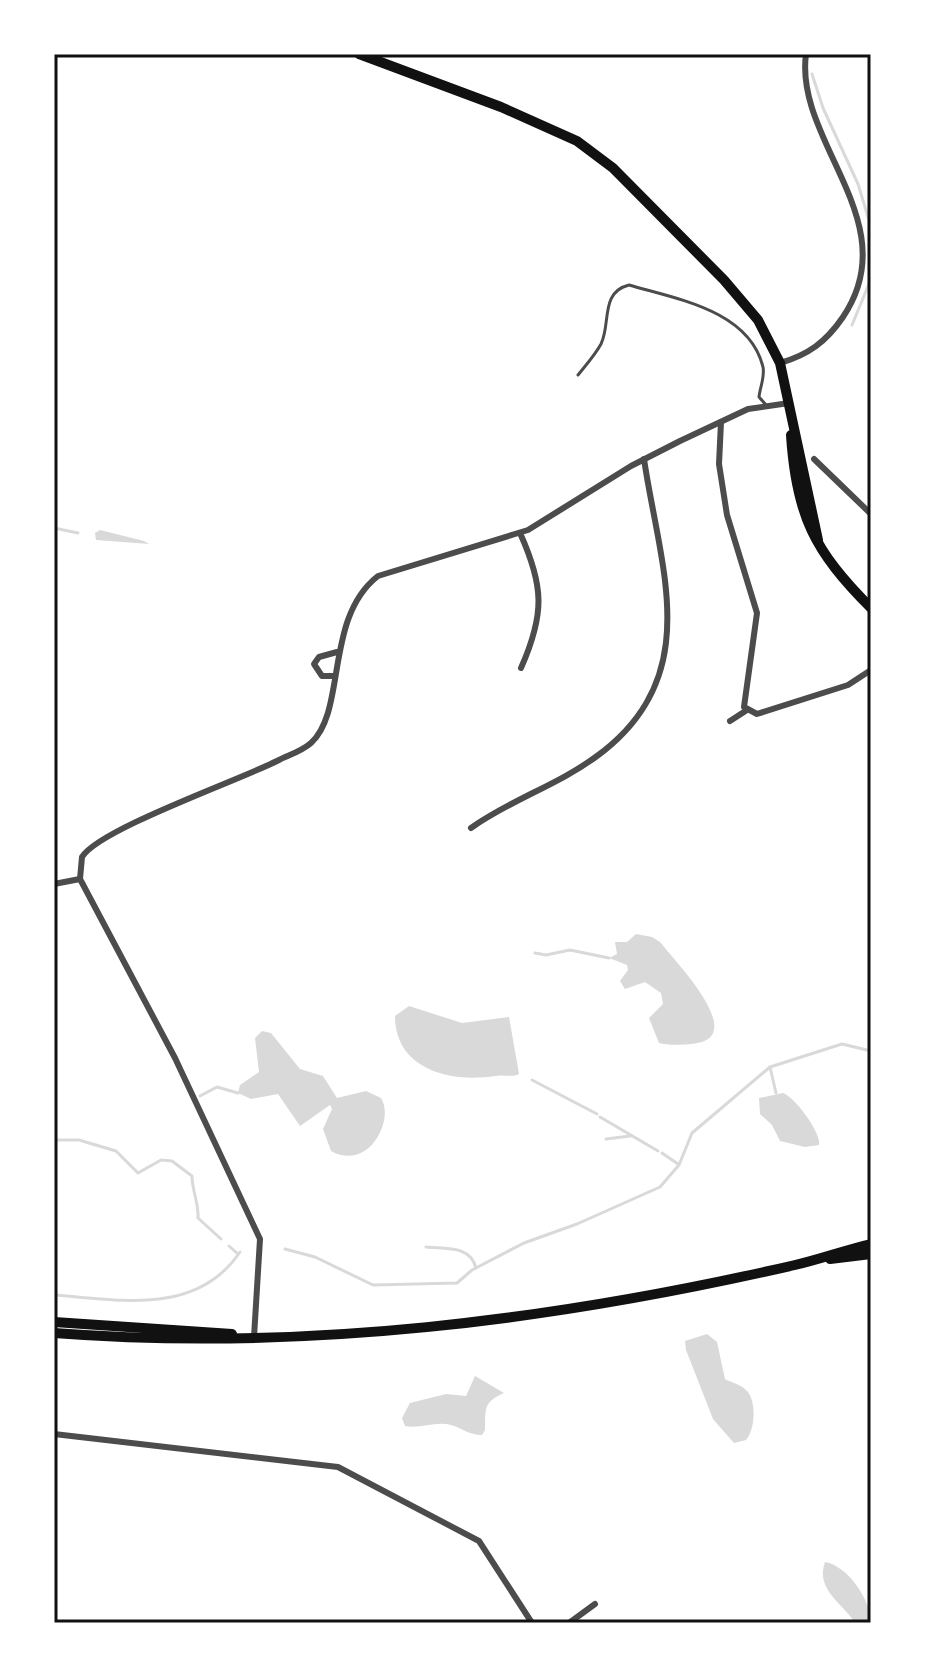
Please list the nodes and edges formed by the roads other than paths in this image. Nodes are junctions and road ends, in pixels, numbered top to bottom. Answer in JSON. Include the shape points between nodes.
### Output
{"nodes":[{"id":1,"x":359,"y":54,"type":"edge"},
{"id":2,"x":806,"y":54,"type":"edge"},
{"id":3,"x":780,"y":363,"type":"junction"},
{"id":4,"x":578,"y":375,"type":"dead end"},
{"id":5,"x":789,"y":403,"type":"junction"},
{"id":6,"x":767,"y":406,"type":"junction"},
{"id":7,"x":721,"y":422,"type":"junction"},
{"id":8,"x":644,"y":459,"type":"junction"},
{"id":9,"x":814,"y":459,"type":"dead end"},
{"id":10,"x":871,"y":514,"type":"edge"},
{"id":11,"x":520,"y":533,"type":"junction"},
{"id":12,"x":871,"y":608,"type":"edge"},
{"id":13,"x":337,"y":652,"type":"junction"},
{"id":14,"x":521,"y":668,"type":"dead end"},
{"id":15,"x":871,"y":670,"type":"edge"},
{"id":16,"x":333,"y":676,"type":"junction"},
{"id":17,"x":747,"y":710,"type":"junction"},
{"id":18,"x":730,"y":721,"type":"dead end"},
{"id":19,"x":471,"y":828,"type":"dead end"},
{"id":20,"x":80,"y":879,"type":"junction"},
{"id":21,"x":54,"y":884,"type":"edge"},
{"id":22,"x":871,"y":1244,"type":"edge"},
{"id":23,"x":871,"y":1254,"type":"edge"},
{"id":24,"x":816,"y":1260,"type":"junction"},
{"id":25,"x":54,"y":1322,"type":"edge"},
{"id":26,"x":54,"y":1333,"type":"edge"},
{"id":27,"x":254,"y":1337,"type":"junction"},
{"id":28,"x":54,"y":1434,"type":"edge"},
{"id":29,"x":595,"y":1604,"type":"dead end"},
{"id":30,"x":532,"y":1623,"type":"edge"},
{"id":31,"x":569,"y":1623,"type":"edge"}],
"edges":[{"from":1,"to":3,"type":"main road","via":[[577,141],[613,168],[724,280],[758,320]]},
{"from":2,"to":3,"type":"street","via":[[807,95],[852,198],[861,273],[836,327],[807,354]]},
{"from":3,"to":5,"type":"main road"},
{"from":4,"to":6,"type":"lane","via":[[601,344],[611,298],[629,285],[715,313],[739,329],[762,363],[759,397]]},
{"from":5,"to":6,"type":"street"},
{"from":5,"to":12,"type":"main road","via":[[793,476],[802,514],[835,569]]},
{"from":6,"to":7,"type":"street"},
{"from":7,"to":8,"type":"street"},
{"from":7,"to":17,"type":"street","via":[[719,464],[727,515],[757,613],[743,700]]},
{"from":8,"to":11,"type":"street"},
{"from":8,"to":19,"type":"street","via":[[670,623],[666,652],[649,696],[627,729],[598,755]]},
{"from":9,"to":10,"type":"street"},
{"from":11,"to":13,"type":"street","via":[[388,571],[369,583]]},
{"from":11,"to":14,"type":"street","via":[[539,581],[540,612]]},
{"from":13,"to":16,"type":"street"},
{"from":13,"to":16,"type":"street","via":[[314,664],[322,676]]},
{"from":15,"to":17,"type":"street","via":[[848,685],[757,714]]},
{"from":16,"to":20,"type":"street","via":[[327,716],[312,742],[248,777],[98,840],[82,857]]},
{"from":17,"to":18,"type":"street"},
{"from":20,"to":21,"type":"street"},
{"from":20,"to":27,"type":"street","via":[[175,1058],[260,1239]]},
{"from":22,"to":24,"type":"main road"},
{"from":23,"to":24,"type":"main road"},
{"from":24,"to":27,"type":"main road","via":[[485,1321],[361,1334]]},
{"from":25,"to":27,"type":"main road"},
{"from":26,"to":27,"type":"main road","via":[[192,1340]]},
{"from":28,"to":30,"type":"street","via":[[338,1467],[479,1541]]},
{"from":29,"to":31,"type":"street"}]}
